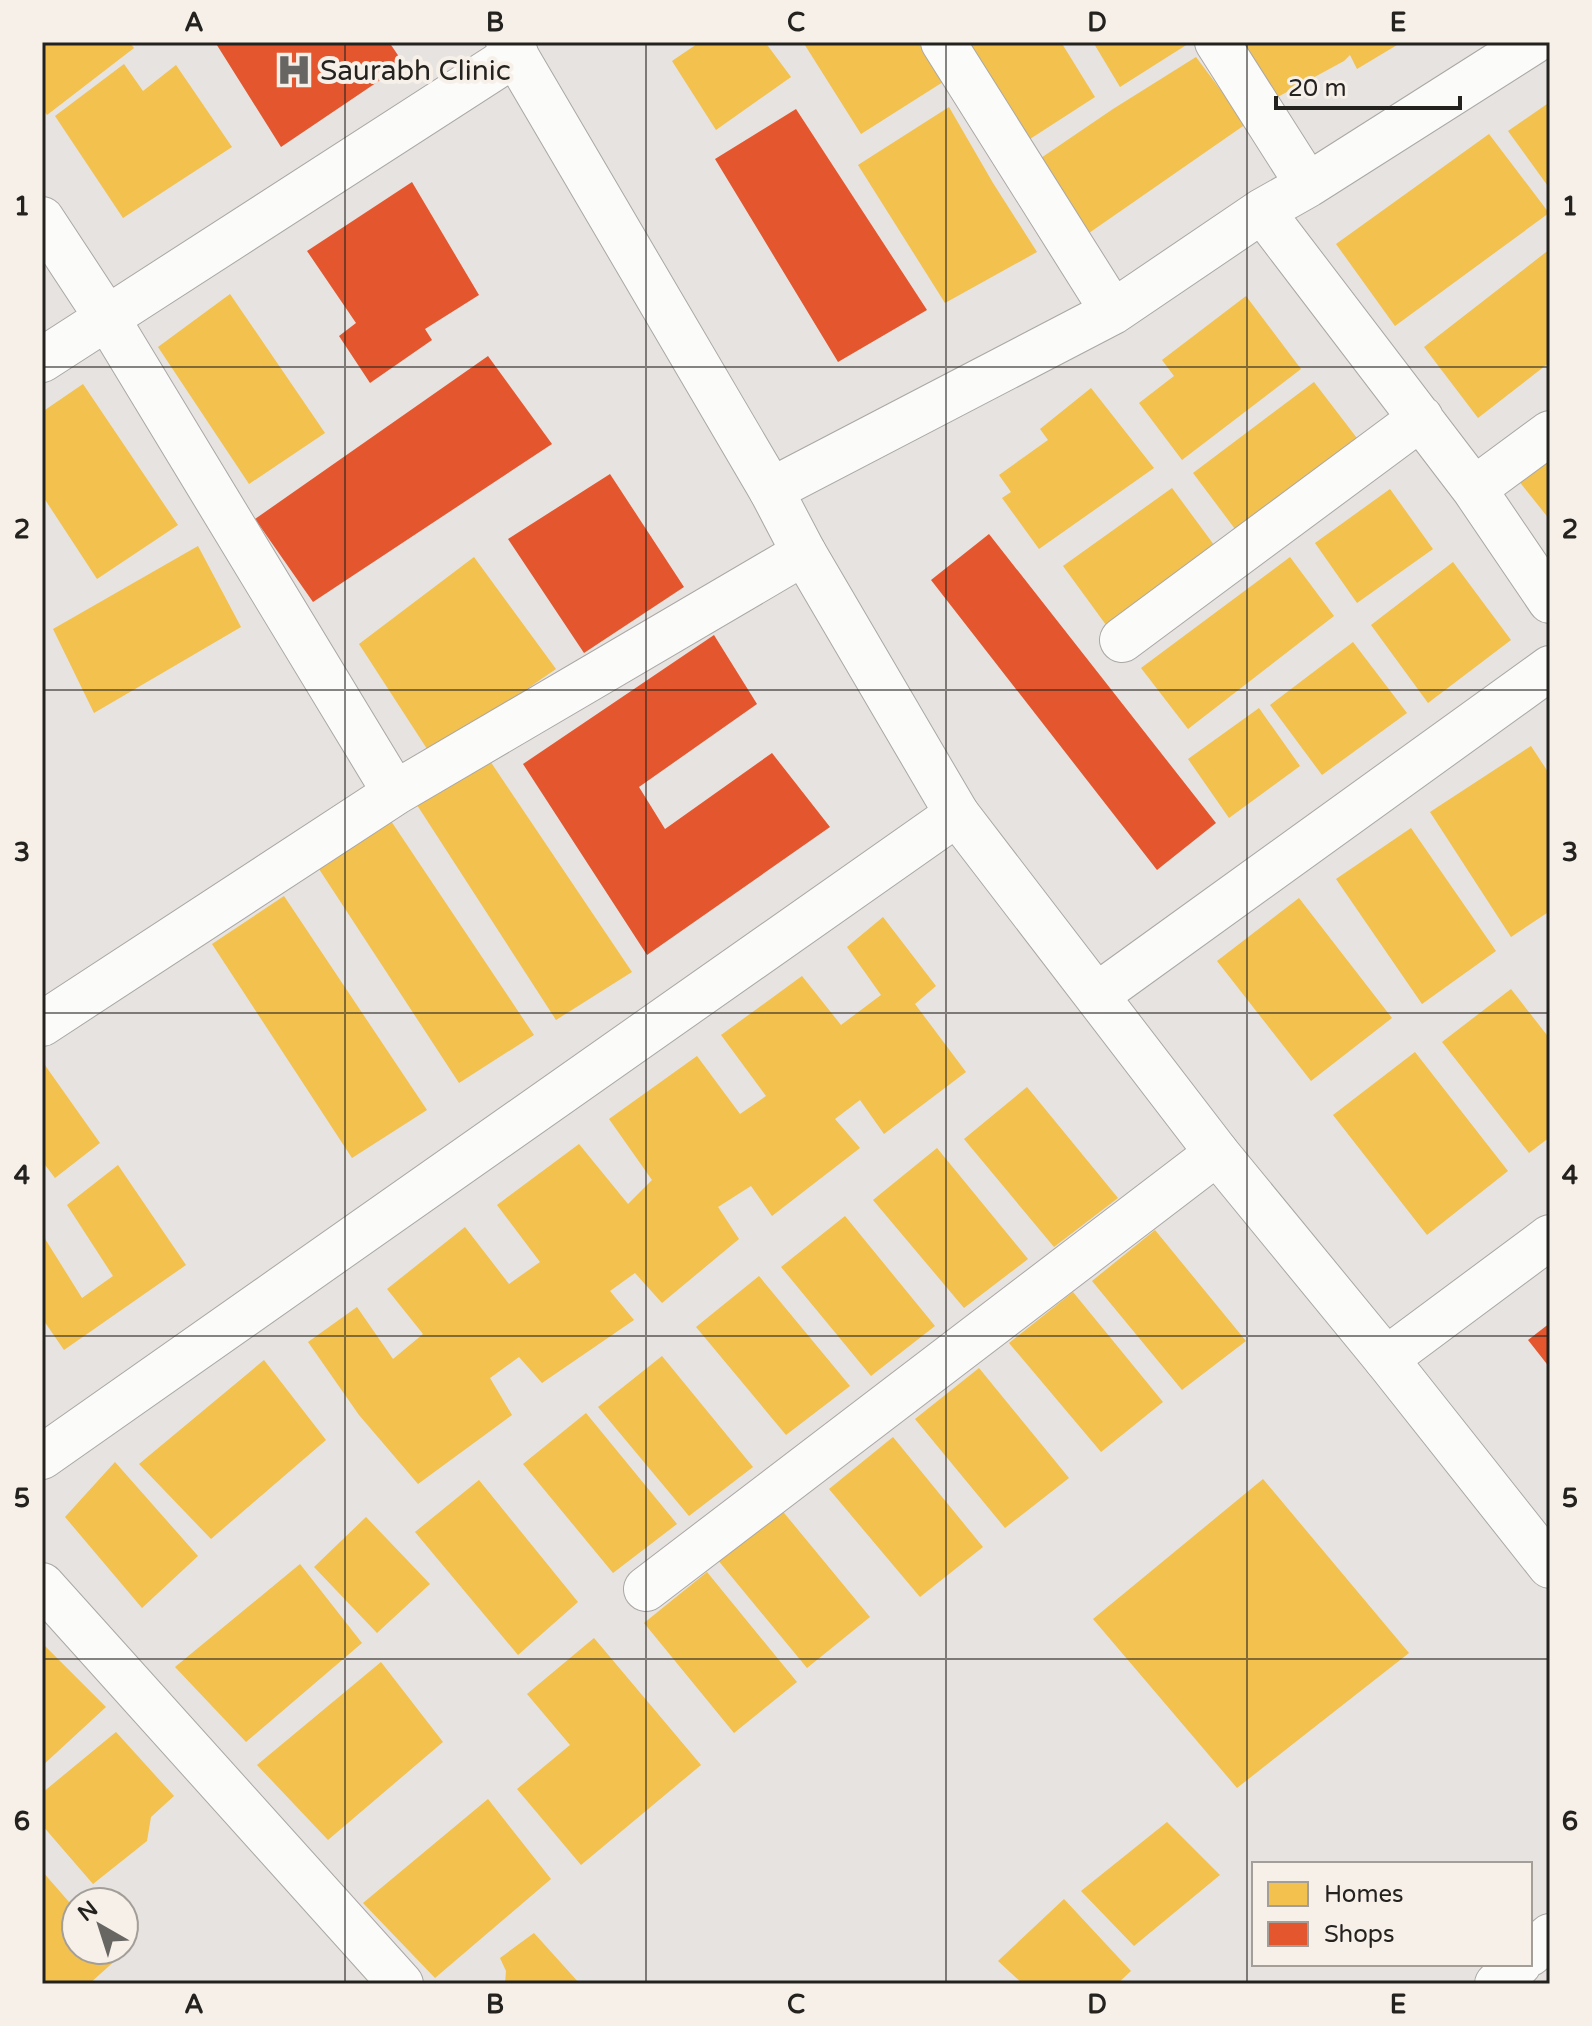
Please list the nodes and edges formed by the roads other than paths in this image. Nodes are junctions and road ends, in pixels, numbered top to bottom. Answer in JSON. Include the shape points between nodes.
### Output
{"nodes":[{"id":1,"x":943,"y":42,"type":"edge"},
{"id":2,"x":1217,"y":42,"type":"edge"},
{"id":3,"x":512,"y":48,"type":"edge"},
{"id":4,"x":1509,"y":49,"type":"edge"},
{"id":5,"x":1308,"y":185,"type":"junction"},
{"id":6,"x":1262,"y":211,"type":"junction"},
{"id":7,"x":42,"y":219,"type":"edge"},
{"id":8,"x":1113,"y":312,"type":"junction"},
{"id":9,"x":107,"y":318,"type":"junction"},
{"id":10,"x":42,"y":360,"type":"edge"},
{"id":11,"x":1421,"y":418,"type":"junction"},
{"id":12,"x":1550,"y":433,"type":"edge"},
{"id":13,"x":1474,"y":489,"type":"junction"},
{"id":14,"x":771,"y":490,"type":"junction"},
{"id":15,"x":804,"y":553,"type":"junction"},
{"id":16,"x":1550,"y":601,"type":"edge"},
{"id":17,"x":1122,"y":640,"type":"dead end"},
{"id":18,"x":1550,"y":668,"type":"edge"},
{"id":19,"x":395,"y":793,"type":"junction"},
{"id":20,"x":957,"y":814,"type":"junction"},
{"id":21,"x":1097,"y":995,"type":"junction"},
{"id":22,"x":42,"y":1024,"type":"edge"},
{"id":23,"x":1217,"y":1153,"type":"junction"},
{"id":24,"x":1550,"y":1237,"type":"edge"},
{"id":25,"x":1386,"y":1359,"type":"junction"},
{"id":26,"x":42,"y":1457,"type":"edge"},
{"id":27,"x":1550,"y":1566,"type":"edge"},
{"id":28,"x":42,"y":1585,"type":"edge"},
{"id":29,"x":646,"y":1589,"type":"dead end"},
{"id":30,"x":1550,"y":1936,"type":"edge"},
{"id":31,"x":1532,"y":1952,"type":"edge"},
{"id":32,"x":1517,"y":1966,"type":"edge"},
{"id":33,"x":401,"y":1984,"type":"edge"},
{"id":34,"x":1497,"y":1984,"type":"edge"}],
"edges":[{"from":1,"to":8,"type":"street"},
{"from":2,"to":5,"type":"street"},
{"from":3,"to":9,"type":"street"},
{"from":3,"to":14,"type":"street"},
{"from":4,"to":5,"type":"street"},
{"from":5,"to":6,"type":"street"},
{"from":6,"to":8,"type":"street"},
{"from":6,"to":11,"type":"street"},
{"from":7,"to":9,"type":"street"},
{"from":8,"to":14,"type":"street"},
{"from":9,"to":10,"type":"street"},
{"from":9,"to":19,"type":"street"},
{"from":11,"to":13,"type":"street"},
{"from":11,"to":17,"type":"street"},
{"from":12,"to":13,"type":"street"},
{"from":13,"to":16,"type":"street"},
{"from":14,"to":15,"type":"street"},
{"from":15,"to":19,"type":"street"},
{"from":15,"to":20,"type":"street"},
{"from":18,"to":21,"type":"street"},
{"from":19,"to":22,"type":"street"},
{"from":20,"to":21,"type":"street"},
{"from":20,"to":26,"type":"street"},
{"from":21,"to":23,"type":"street"},
{"from":23,"to":25,"type":"street"},
{"from":23,"to":29,"type":"street"},
{"from":24,"to":25,"type":"street"},
{"from":25,"to":27,"type":"street"},
{"from":28,"to":33,"type":"street"},
{"from":30,"to":31,"type":"street"},
{"from":32,"to":34,"type":"street"}]}
